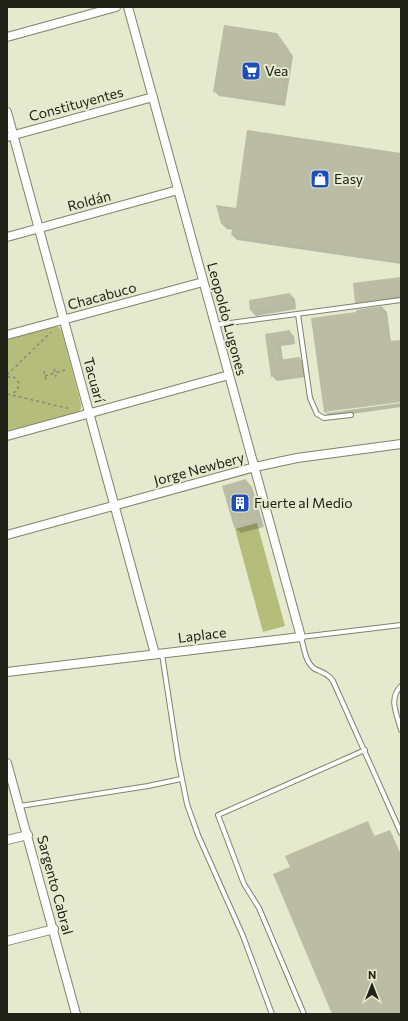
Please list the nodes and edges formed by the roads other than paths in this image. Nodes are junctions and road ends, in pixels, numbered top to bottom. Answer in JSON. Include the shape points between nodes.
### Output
{"nodes":[{"id":1,"x":116,"y":7,"type":"edge"},
{"id":2,"x":128,"y":7,"type":"edge"},
{"id":3,"x":7,"y":37,"type":"edge"},
{"id":4,"x":153,"y":97,"type":"junction"},
{"id":5,"x":7,"y":112,"type":"edge"},
{"id":6,"x":10,"y":136,"type":"edge"},
{"id":7,"x":178,"y":190,"type":"junction"},
{"id":8,"x":39,"y":228,"type":"junction"},
{"id":9,"x":7,"y":237,"type":"edge"},
{"id":10,"x":204,"y":282,"type":"junction"},
{"id":11,"x":401,"y":300,"type":"edge"},
{"id":12,"x":298,"y":314,"type":"junction"},
{"id":13,"x":64,"y":320,"type":"junction"},
{"id":14,"x":215,"y":324,"type":"junction"},
{"id":15,"x":7,"y":335,"type":"edge"},
{"id":16,"x":229,"y":374,"type":"junction"},
{"id":17,"x":89,"y":413,"type":"junction"},
{"id":18,"x":351,"y":415,"type":"dead end"},
{"id":19,"x":7,"y":436,"type":"edge"},
{"id":20,"x":401,"y":444,"type":"edge"},
{"id":21,"x":255,"y":467,"type":"junction"},
{"id":22,"x":115,"y":506,"type":"junction"},
{"id":23,"x":7,"y":536,"type":"edge"},
{"id":24,"x":401,"y":625,"type":"edge"},
{"id":25,"x":301,"y":637,"type":"junction"},
{"id":26,"x":159,"y":654,"type":"junction"},
{"id":27,"x":7,"y":672,"type":"edge"},
{"id":28,"x":401,"y":686,"type":"edge"},
{"id":29,"x":401,"y":730,"type":"edge"},
{"id":30,"x":365,"y":750,"type":"junction"},
{"id":31,"x":7,"y":763,"type":"edge"},
{"id":32,"x":181,"y":779,"type":"junction"},
{"id":33,"x":20,"y":806,"type":"junction"},
{"id":34,"x":401,"y":833,"type":"edge"},
{"id":35,"x":28,"y":834,"type":"junction"},
{"id":36,"x":7,"y":840,"type":"edge"},
{"id":37,"x":54,"y":929,"type":"junction"},
{"id":38,"x":7,"y":941,"type":"edge"},
{"id":39,"x":76,"y":1014,"type":"edge"},
{"id":40,"x":272,"y":1014,"type":"edge"},
{"id":41,"x":304,"y":1014,"type":"edge"}],
"edges":[{"from":1,"to":3,"type":"street"},
{"from":2,"to":4,"type":"street","name":"Leopoldo Lugones"},
{"from":4,"to":6,"type":"street","name":"Constituyentes"},
{"from":4,"to":7,"type":"street","name":"Leopoldo Lugones"},
{"from":5,"to":6,"type":"street","name":"Tacuarí"},
{"from":6,"to":8,"type":"street","name":"Tacuarí"},
{"from":7,"to":8,"type":"street","name":"Roldán"},
{"from":7,"to":10,"type":"street","name":"Leopoldo Lugones"},
{"from":8,"to":9,"type":"street","name":"Roldán"},
{"from":8,"to":13,"type":"street","name":"Tacuarí"},
{"from":10,"to":13,"type":"street","name":"Chacabuco"},
{"from":10,"to":14,"type":"street","name":"Leopoldo Lugones"},
{"from":11,"to":12,"type":"lane"},
{"from":12,"to":14,"type":"lane"},
{"from":12,"to":18,"type":"lane","via":[[310,398],[316,414],[324,418]]},
{"from":13,"to":15,"type":"street","name":"Chacabuco"},
{"from":13,"to":17,"type":"street","name":"Tacuarí"},
{"from":14,"to":16,"type":"street","name":"Leopoldo Lugones"},
{"from":16,"to":17,"type":"street"},
{"from":16,"to":21,"type":"street","name":"Leopoldo Lugones"},
{"from":17,"to":19,"type":"street"},
{"from":17,"to":22,"type":"street","name":"Tacuarí"},
{"from":20,"to":21,"type":"street","name":"Jorge Newbery","via":[[297,458]]},
{"from":21,"to":22,"type":"street","name":"Jorge Newbery"},
{"from":21,"to":25,"type":"street","name":"Leopoldo Lugones"},
{"from":22,"to":23,"type":"street","name":"Jorge Newbery"},
{"from":22,"to":26,"type":"street","name":"Tacuarí"},
{"from":24,"to":25,"type":"lane","name":"Laplace"},
{"from":25,"to":26,"type":"street","name":"Laplace"},
{"from":25,"to":30,"type":"lane","via":[[307,660],[313,668],[328,674],[333,681]]},
{"from":26,"to":27,"type":"street","name":"Laplace"},
{"from":26,"to":32,"type":"lane"},
{"from":28,"to":29,"type":"lane","via":[[396,691],[393,701]]},
{"from":30,"to":34,"type":"lane"},
{"from":30,"to":41,"type":"lane","via":[[218,815],[244,884],[259,908]]},
{"from":31,"to":33,"type":"street","name":"Sargento Cabral"},
{"from":32,"to":33,"type":"lane"},
{"from":32,"to":40,"type":"lane","via":[[198,835],[243,936]]},
{"from":33,"to":35,"type":"street","name":"Sargento Cabral"},
{"from":35,"to":36,"type":"street"},
{"from":35,"to":37,"type":"street","name":"Sargento Cabral"},
{"from":37,"to":38,"type":"street"},
{"from":37,"to":39,"type":"street","name":"Sargento Cabral"}]}
